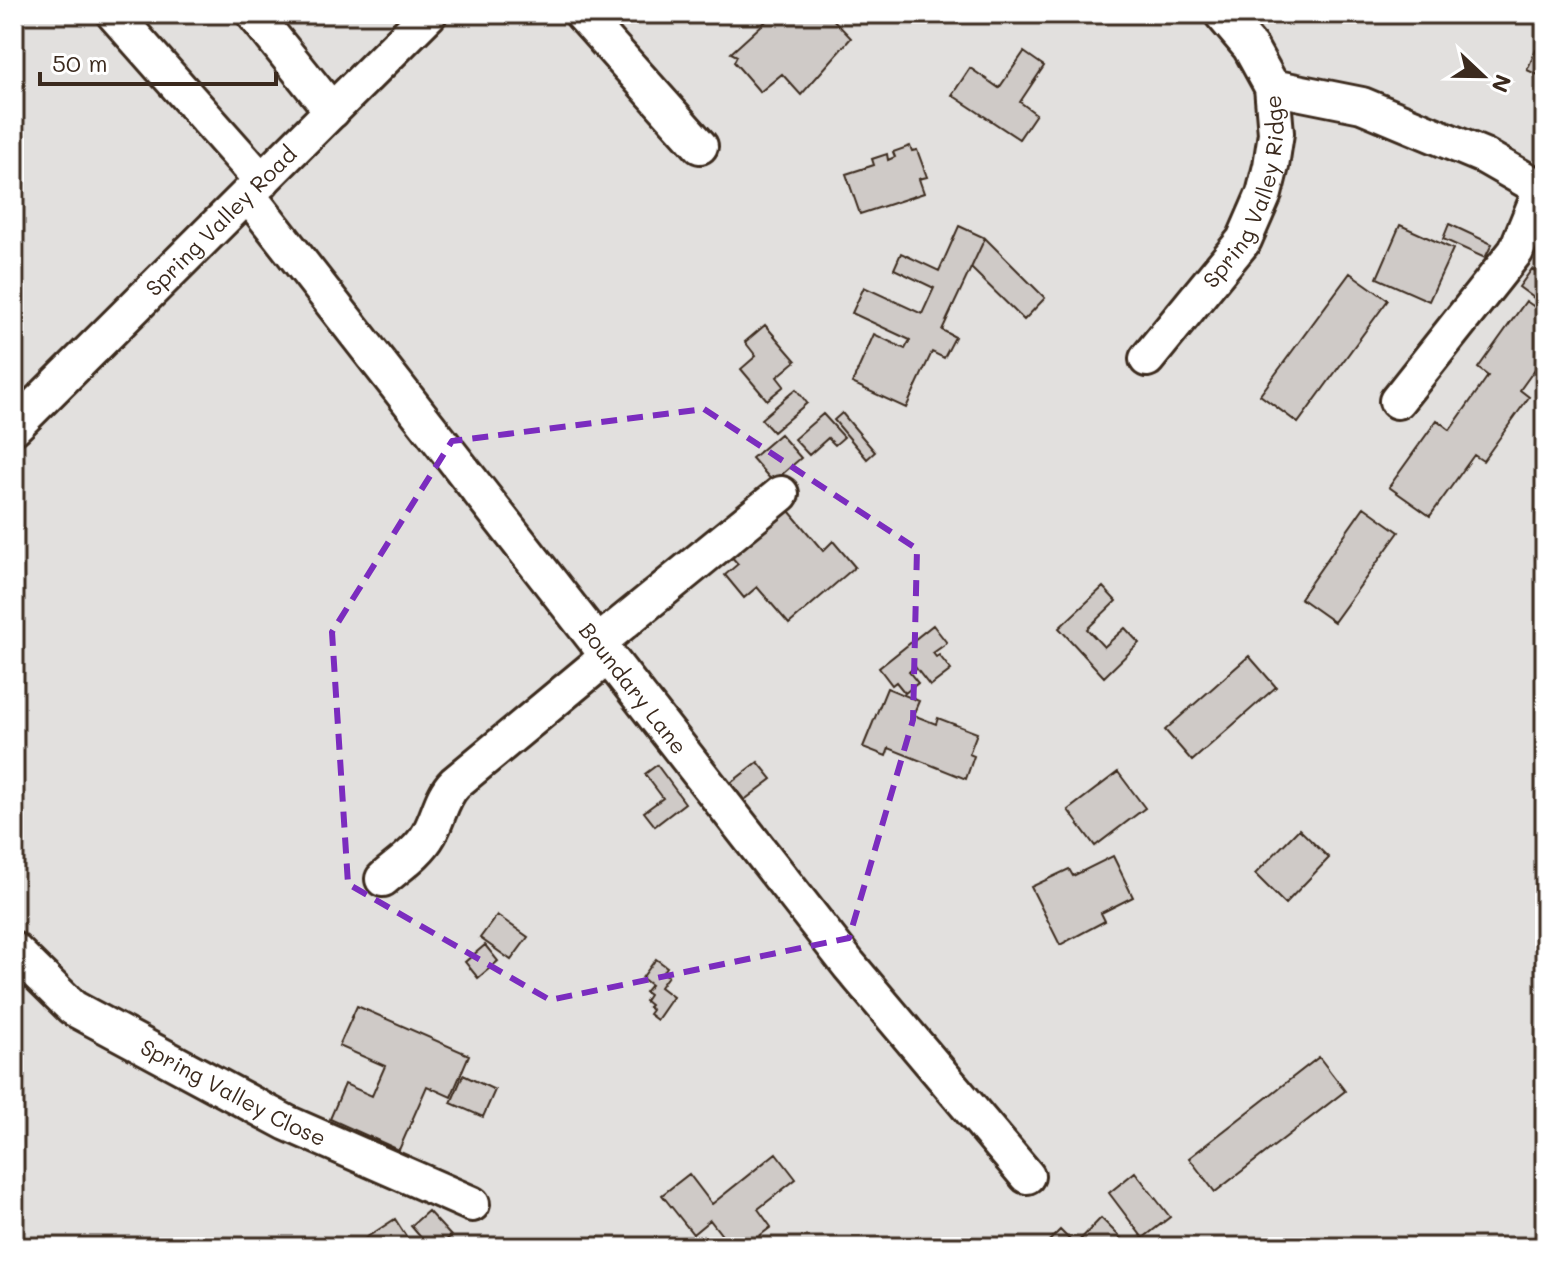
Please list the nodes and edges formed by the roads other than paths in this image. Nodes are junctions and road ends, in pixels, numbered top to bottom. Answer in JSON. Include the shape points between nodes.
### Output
{"nodes":[{"id":1,"x":114,"y":14,"type":"edge"},
{"id":2,"x":254,"y":14,"type":"edge"},
{"id":3,"x":429,"y":14,"type":"edge"},
{"id":4,"x":582,"y":14,"type":"edge"},
{"id":5,"x":1222,"y":14,"type":"edge"},
{"id":6,"x":1272,"y":87,"type":"junction"},
{"id":7,"x":332,"y":111,"type":"junction"},
{"id":8,"x":700,"y":146,"type":"dead end"},
{"id":9,"x":255,"y":188,"type":"junction"},
{"id":10,"x":1543,"y":190,"type":"edge"},
{"id":11,"x":1147,"y":359,"type":"dead end"},
{"id":12,"x":1397,"y":401,"type":"dead end"},
{"id":13,"x":14,"y":427,"type":"edge"},
{"id":14,"x":781,"y":494,"type":"dead end"},
{"id":15,"x":603,"y":649,"type":"junction"},
{"id":16,"x":383,"y":879,"type":"dead end"},
{"id":17,"x":14,"y":950,"type":"edge"},
{"id":18,"x":1027,"y":1176,"type":"dead end"},
{"id":19,"x":472,"y":1204,"type":"dead end"}],
"edges":[{"from":1,"to":9,"type":"street","name":"Boundary Lane"},
{"from":2,"to":7,"type":"street"},
{"from":3,"to":7,"type":"street","name":"Spring Valley Road"},
{"from":4,"to":8,"type":"street"},
{"from":5,"to":6,"type":"street","name":"Spring Valley Ridge","via":[[1250,47]]},
{"from":6,"to":10,"type":"street","via":[[1362,105],[1484,156]]},
{"from":6,"to":11,"type":"street","name":"Spring Valley Ridge","via":[[1276,133],[1271,166],[1244,240]]},
{"from":7,"to":9,"type":"street","name":"Spring Valley Road"},
{"from":9,"to":13,"type":"street","name":"Spring Valley Road"},
{"from":9,"to":15,"type":"street","name":"Boundary Lane"},
{"from":10,"to":12,"type":"street","via":[[1516,251]]},
{"from":14,"to":15,"type":"street"},
{"from":15,"to":16,"type":"street","via":[[455,783],[422,845]]},
{"from":15,"to":18,"type":"street","name":"Boundary Lane","via":[[849,965]]},
{"from":17,"to":19,"type":"street","name":"Spring Valley Close","via":[[73,1008],[287,1123]]}]}
